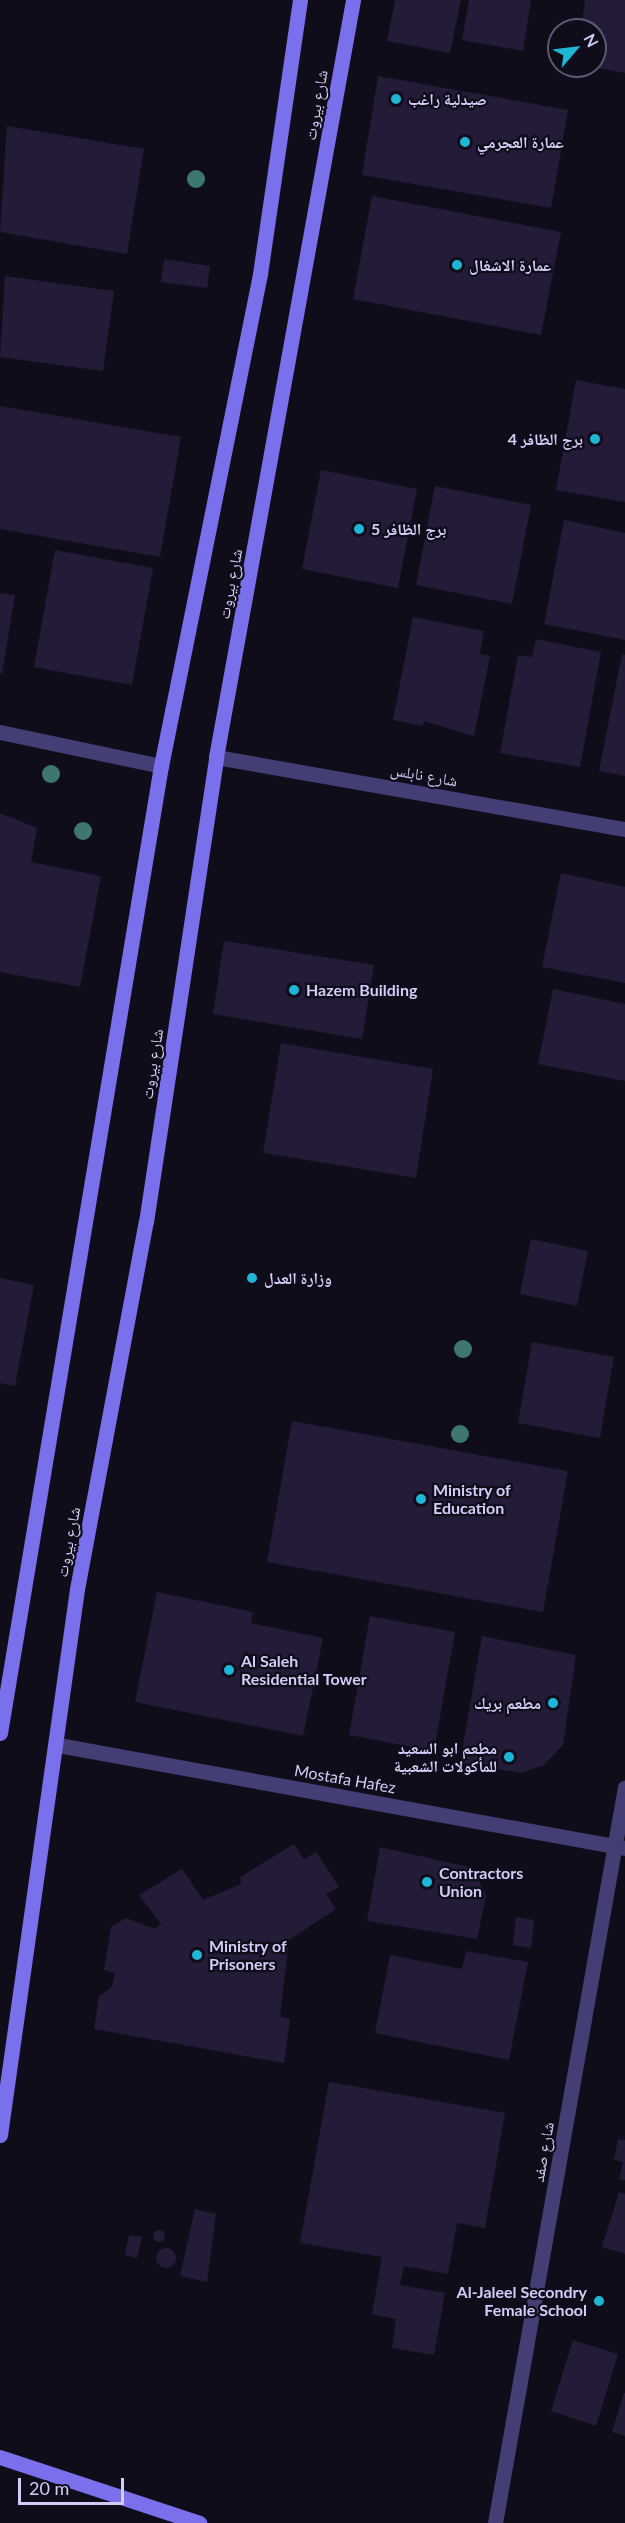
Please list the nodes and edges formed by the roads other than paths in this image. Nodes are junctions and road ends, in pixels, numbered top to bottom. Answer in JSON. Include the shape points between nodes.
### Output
{"nodes":[{"id":1,"x":300,"y":0,"type":"edge"},
{"id":2,"x":353,"y":0,"type":"edge"},
{"id":3,"x":0,"y":732,"type":"edge"},
{"id":4,"x":216,"y":757,"type":"junction"},
{"id":5,"x":161,"y":766,"type":"junction"},
{"id":6,"x":625,"y":829,"type":"edge"},
{"id":7,"x":0,"y":1733,"type":"edge"},
{"id":8,"x":58,"y":1744,"type":"junction"},
{"id":9,"x":625,"y":1787,"type":"edge"},
{"id":10,"x":621,"y":1847,"type":"edge"},
{"id":11,"x":0,"y":2135,"type":"edge"},
{"id":12,"x":0,"y":2457,"type":"edge"},
{"id":13,"x":199,"y":2523,"type":"edge"},
{"id":14,"x":495,"y":2523,"type":"edge"}],
"edges":[{"from":1,"to":5,"type":"main road","name":"شارع بيروت","via":[[260,274]]},
{"from":2,"to":4,"type":"main road","name":"شارع بيروت"},
{"from":3,"to":5,"type":"street"},
{"from":4,"to":6,"type":"street","name":"شارع نابلس"},
{"from":4,"to":8,"type":"main road","name":"شارع بيروت","via":[[146,1222],[77,1589]]},
{"from":5,"to":7,"type":"main road","name":"شارع بيروت"},
{"from":8,"to":10,"type":"street","name":"Mostafa Hafez"},
{"from":8,"to":11,"type":"main road","name":"شارع بيروت"},
{"from":9,"to":10,"type":"street","name":"شارع صفد"},
{"from":10,"to":14,"type":"street","name":"شارع صفد"},
{"from":12,"to":13,"type":"main road"}]}
